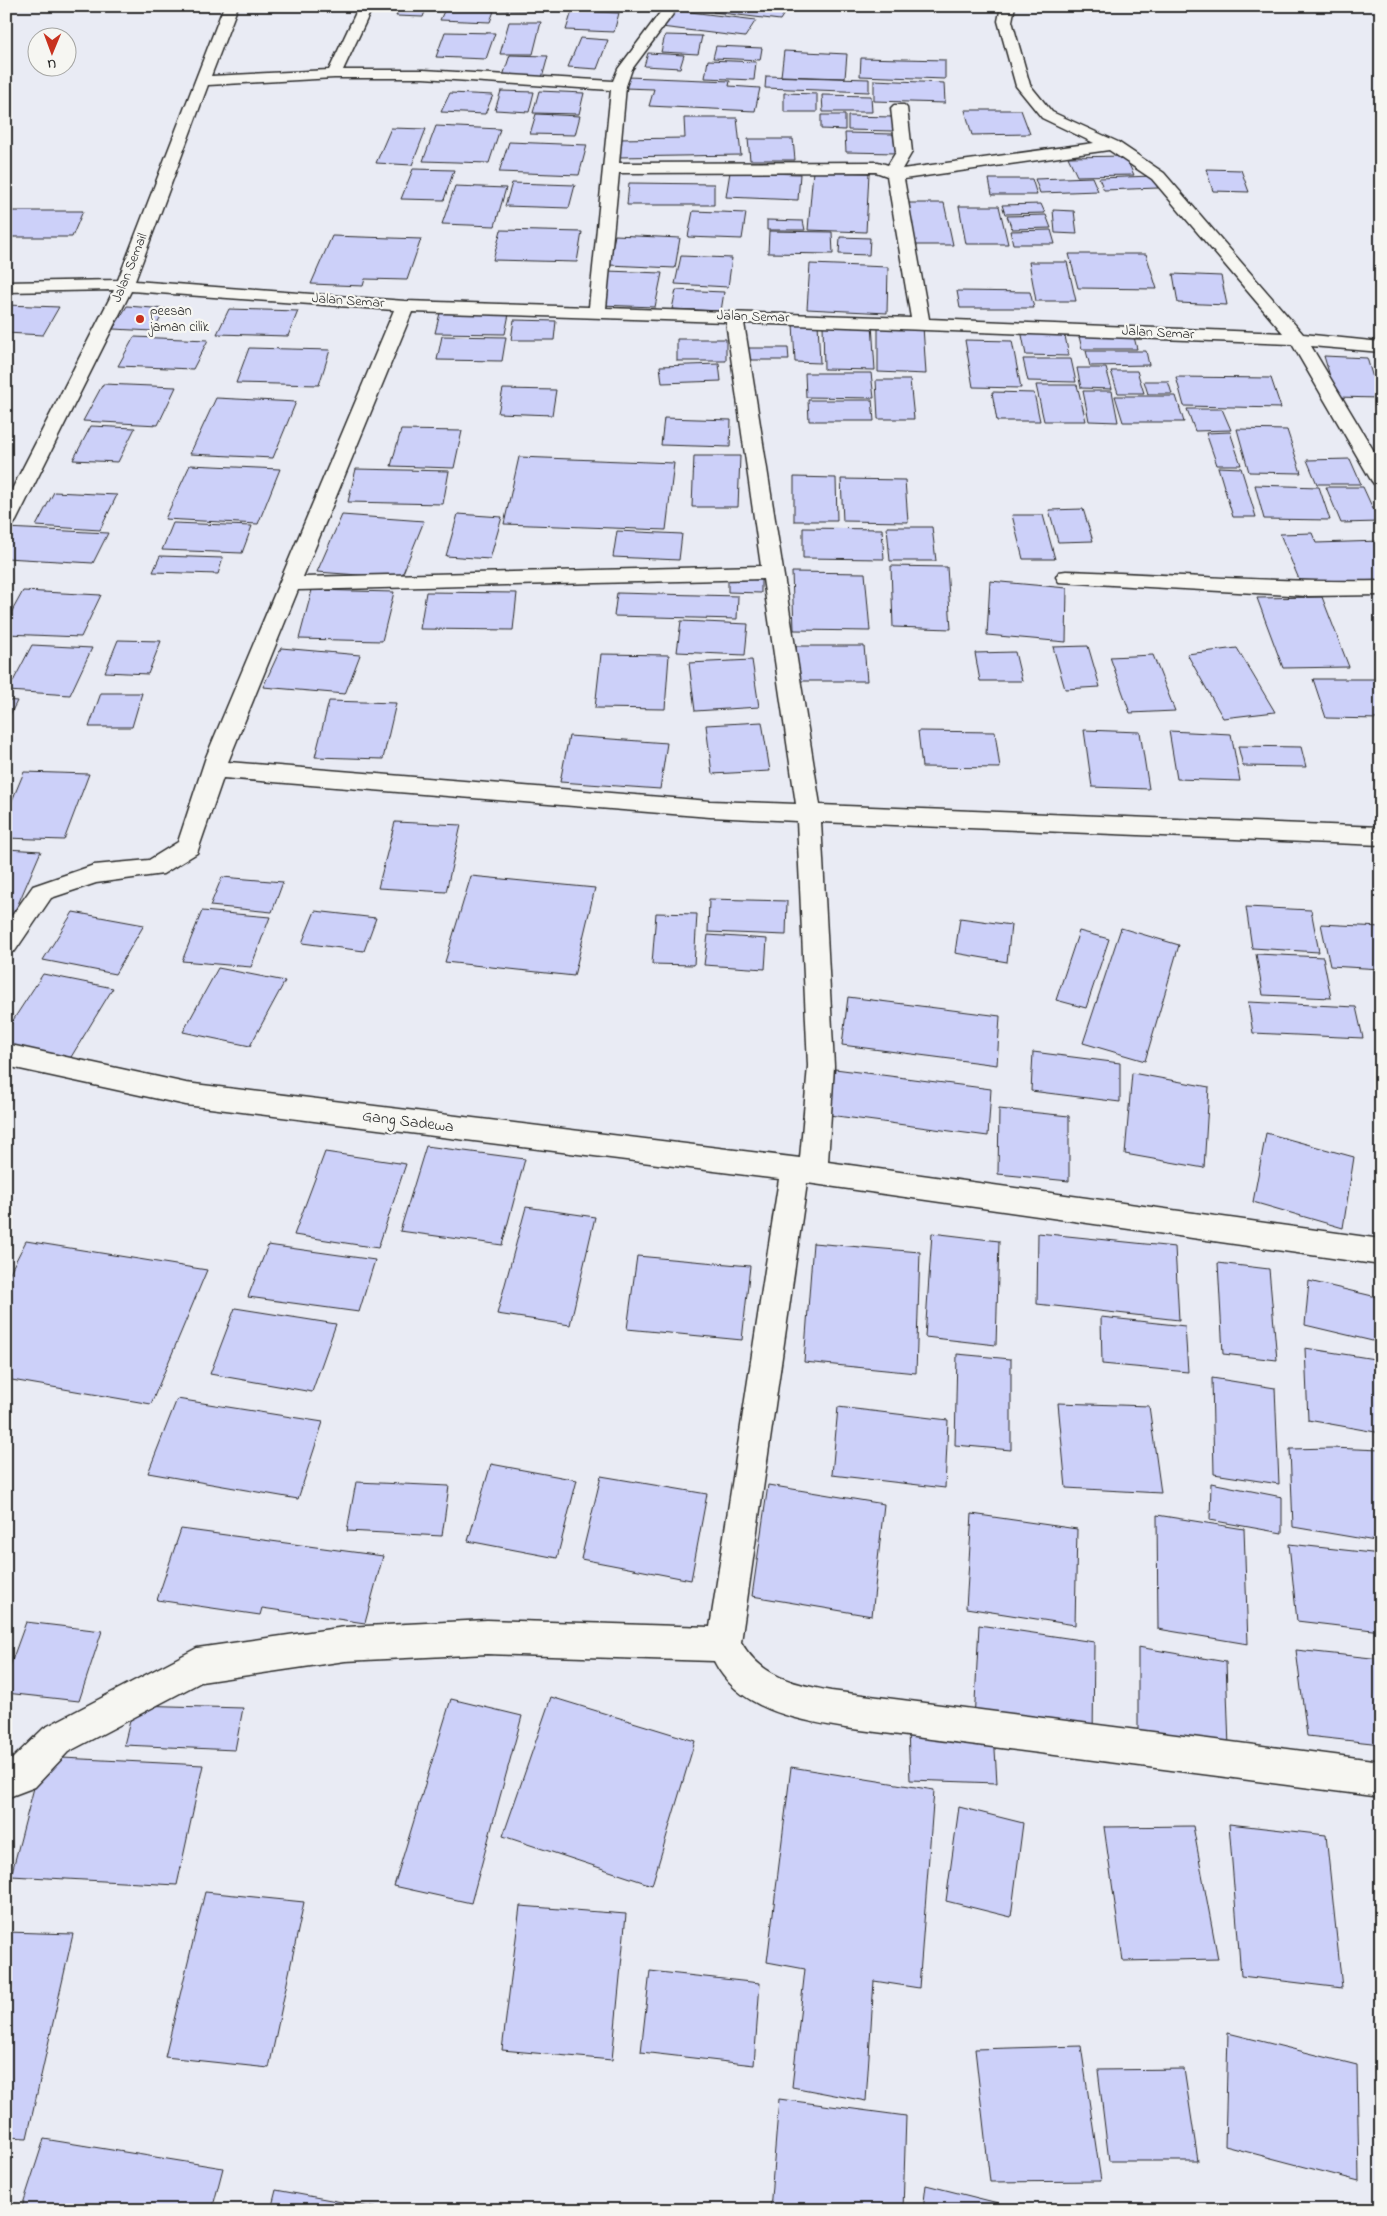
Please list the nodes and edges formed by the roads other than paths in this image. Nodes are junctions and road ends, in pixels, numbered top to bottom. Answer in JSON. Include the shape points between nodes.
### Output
{"nodes":[{"id":1,"x":231,"y":6,"type":"edge"},
{"id":2,"x":366,"y":6,"type":"edge"},
{"id":3,"x":672,"y":6,"type":"edge"},
{"id":4,"x":1008,"y":6,"type":"edge"},
{"id":5,"x":334,"y":74,"type":"junction"},
{"id":6,"x":204,"y":81,"type":"junction"},
{"id":7,"x":619,"y":86,"type":"junction"},
{"id":8,"x":900,"y":108,"type":"dead end"},
{"id":9,"x":1112,"y":145,"type":"junction"},
{"id":10,"x":610,"y":168,"type":"junction"},
{"id":11,"x":894,"y":173,"type":"junction"},
{"id":12,"x":125,"y":285,"type":"junction"},
{"id":13,"x":6,"y":287,"type":"edge"},
{"id":14,"x":405,"y":306,"type":"junction"},
{"id":15,"x":597,"y":312,"type":"junction"},
{"id":16,"x":734,"y":316,"type":"junction"},
{"id":17,"x":921,"y":323,"type":"junction"},
{"id":18,"x":1298,"y":340,"type":"junction"},
{"id":19,"x":1381,"y":347,"type":"edge"},
{"id":20,"x":1381,"y":480,"type":"edge"},
{"id":21,"x":6,"y":521,"type":"edge"},
{"id":22,"x":772,"y":572,"type":"junction"},
{"id":23,"x":1066,"y":577,"type":"dead end"},
{"id":24,"x":290,"y":584,"type":"junction"},
{"id":25,"x":1381,"y":588,"type":"edge"},
{"id":26,"x":214,"y":769,"type":"junction"},
{"id":27,"x":809,"y":813,"type":"junction"},
{"id":28,"x":1381,"y":836,"type":"edge"},
{"id":29,"x":6,"y":944,"type":"edge"},
{"id":30,"x":6,"y":1055,"type":"edge"},
{"id":31,"x":804,"y":1171,"type":"junction"},
{"id":32,"x":1381,"y":1252,"type":"edge"},
{"id":33,"x":724,"y":1644,"type":"junction"},
{"id":34,"x":1381,"y":1779,"type":"edge"},
{"id":35,"x":6,"y":1780,"type":"edge"}],
"edges":[{"from":1,"to":6,"type":"street","name":"Jalan Semail"},
{"from":2,"to":5,"type":"street"},
{"from":3,"to":7,"type":"street","via":[[625,69]]},
{"from":4,"to":9,"type":"street","via":[[1005,21],[1023,86],[1047,115]]},
{"from":5,"to":6,"type":"street"},
{"from":5,"to":7,"type":"street","via":[[423,74]]},
{"from":6,"to":12,"type":"street","name":"Jalan Semail"},
{"from":7,"to":10,"type":"street"},
{"from":8,"to":11,"type":"street","via":[[904,152]]},
{"from":9,"to":11,"type":"street"},
{"from":9,"to":18,"type":"street","via":[[1158,176]]},
{"from":10,"to":11,"type":"street","via":[[878,167]]},
{"from":10,"to":15,"type":"street"},
{"from":11,"to":17,"type":"street"},
{"from":12,"to":13,"type":"street","name":"Jalan Semar"},
{"from":12,"to":14,"type":"street","name":"Jalan Semar"},
{"from":12,"to":21,"type":"street","name":"Jalan Semail"},
{"from":14,"to":15,"type":"street","name":"Jalan Semar"},
{"from":14,"to":24,"type":"street"},
{"from":15,"to":16,"type":"street","name":"Jalan Semar"},
{"from":16,"to":17,"type":"street","name":"Jalan Semar"},
{"from":16,"to":22,"type":"street"},
{"from":17,"to":18,"type":"street","name":"Jalan Semar"},
{"from":18,"to":19,"type":"street","name":"Jalan Semar"},
{"from":18,"to":20,"type":"street"},
{"from":22,"to":24,"type":"street"},
{"from":22,"to":27,"type":"street"},
{"from":23,"to":25,"type":"street","via":[[1307,589]]},
{"from":24,"to":26,"type":"street"},
{"from":26,"to":27,"type":"street","via":[[645,805]]},
{"from":26,"to":29,"type":"street","via":[[188,847],[154,868],[94,874],[42,892]]},
{"from":27,"to":28,"type":"street"},
{"from":27,"to":31,"type":"street","via":[[821,1066]]},
{"from":30,"to":31,"type":"street","name":"Gang Sadewa","via":[[186,1094]]},
{"from":31,"to":32,"type":"street","name":"Gang Sadewa"},
{"from":31,"to":33,"type":"street"},
{"from":33,"to":34,"type":"street","via":[[736,1665],[755,1684],[797,1702],[1024,1735]]},
{"from":33,"to":35,"type":"street","via":[[487,1637],[345,1644],[197,1665],[56,1740],[22,1774]]}]}
